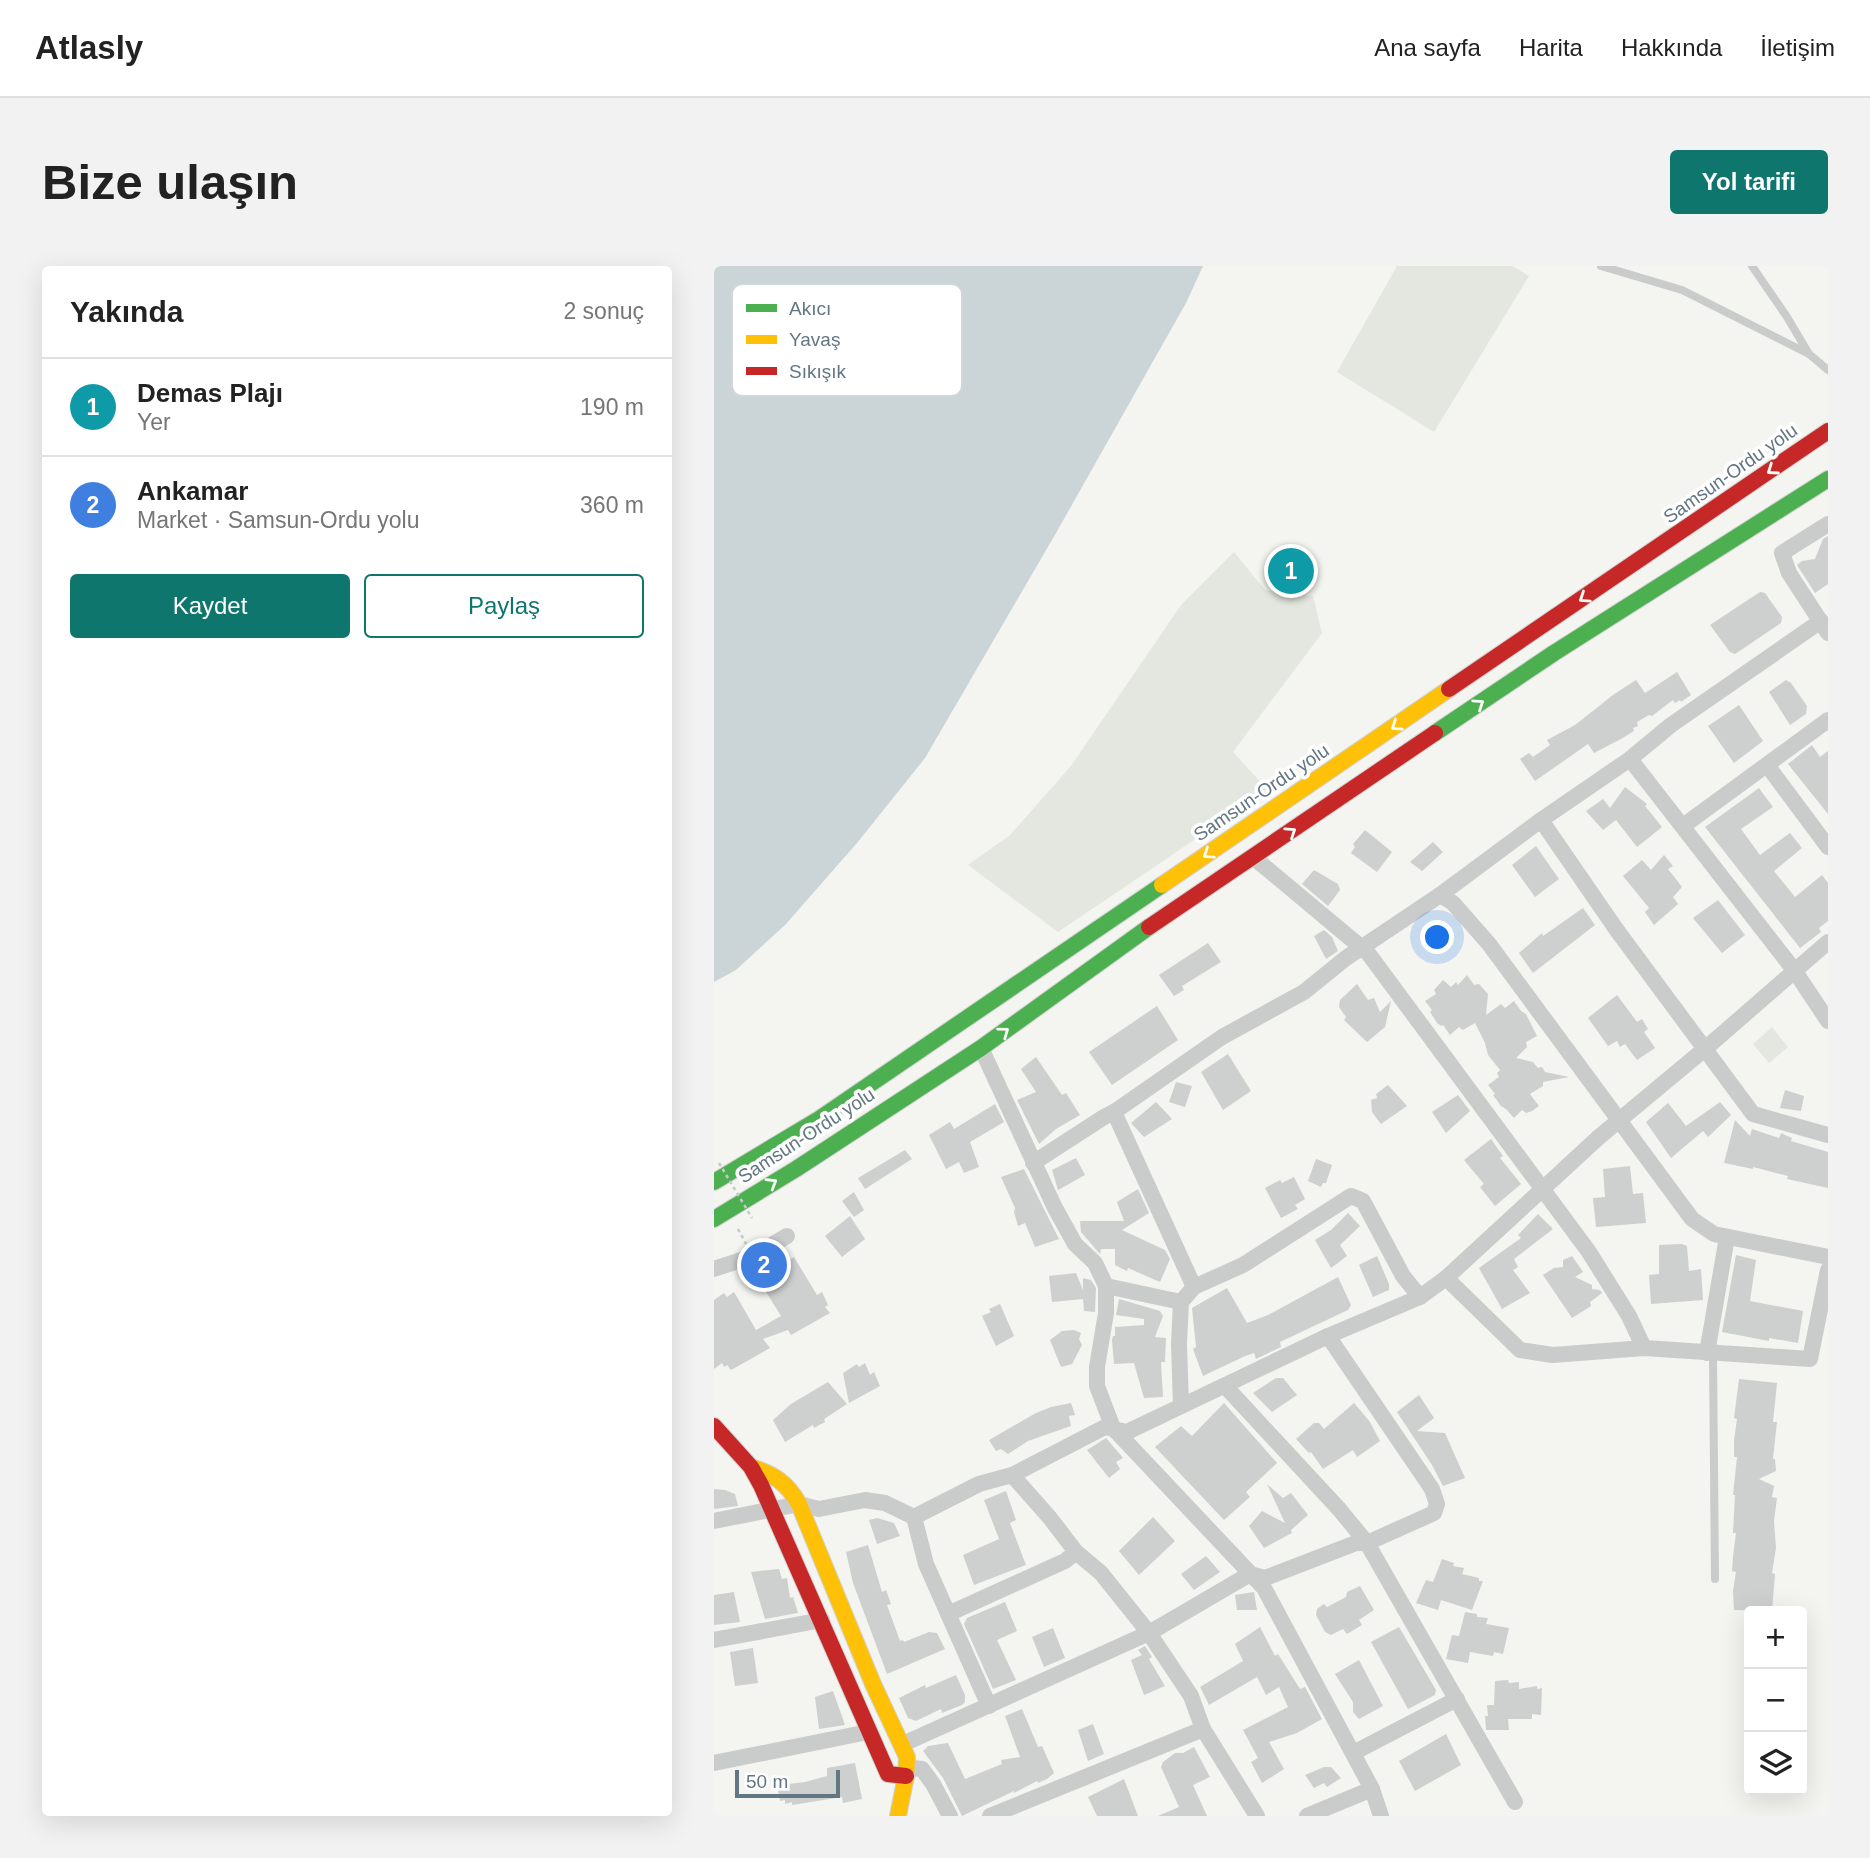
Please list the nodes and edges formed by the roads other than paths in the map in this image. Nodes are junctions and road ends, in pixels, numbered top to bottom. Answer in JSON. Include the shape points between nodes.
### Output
{"nodes":[{"id":1,"x":1601,"y":266,"type":"edge"},
{"id":2,"x":1752,"y":266,"type":"edge"},
{"id":3,"x":1810,"y":354,"type":"junction"},
{"id":4,"x":1828,"y":370,"type":"edge"},
{"id":5,"x":1828,"y":431,"type":"edge"},
{"id":6,"x":1828,"y":479,"type":"edge"},
{"id":7,"x":1828,"y":524,"type":"edge"},
{"id":8,"x":1824,"y":627,"type":"edge"},
{"id":9,"x":1828,"y":720,"type":"edge"},
{"id":10,"x":1630,"y":759,"type":"junction"},
{"id":11,"x":1767,"y":765,"type":"junction"},
{"id":12,"x":1541,"y":820,"type":"junction"},
{"id":13,"x":1682,"y":826,"type":"junction"},
{"id":14,"x":1828,"y":847,"type":"edge"},
{"id":15,"x":1253,"y":857,"type":"junction"},
{"id":16,"x":1440,"y":895,"type":"junction"},
{"id":17,"x":1828,"y":942,"type":"edge"},
{"id":18,"x":1363,"y":947,"type":"junction"},
{"id":19,"x":1794,"y":970,"type":"junction"},
{"id":20,"x":1828,"y":1021,"type":"edge"},
{"id":21,"x":981,"y":1048,"type":"junction"},
{"id":22,"x":1706,"y":1048,"type":"junction"},
{"id":23,"x":1114,"y":1112,"type":"junction"},
{"id":24,"x":1620,"y":1119,"type":"junction"},
{"id":25,"x":1828,"y":1135,"type":"edge"},
{"id":26,"x":1033,"y":1163,"type":"junction"},
{"id":27,"x":714,"y":1182,"type":"edge"},
{"id":28,"x":1542,"y":1189,"type":"junction"},
{"id":29,"x":714,"y":1219,"type":"edge"},
{"id":30,"x":787,"y":1236,"type":"dead end"},
{"id":31,"x":1727,"y":1237,"type":"junction"},
{"id":32,"x":1828,"y":1257,"type":"edge"},
{"id":33,"x":714,"y":1269,"type":"edge"},
{"id":34,"x":1828,"y":1270,"type":"edge"},
{"id":35,"x":1446,"y":1278,"type":"junction"},
{"id":36,"x":1106,"y":1286,"type":"junction"},
{"id":37,"x":1194,"y":1287,"type":"junction"},
{"id":38,"x":1420,"y":1297,"type":"junction"},
{"id":39,"x":1181,"y":1302,"type":"junction"},
{"id":40,"x":1328,"y":1336,"type":"junction"},
{"id":41,"x":1644,"y":1348,"type":"junction"},
{"id":42,"x":1710,"y":1354,"type":"junction"},
{"id":43,"x":1810,"y":1359,"type":"junction"},
{"id":44,"x":1828,"y":1360,"type":"edge"},
{"id":45,"x":1226,"y":1387,"type":"junction"},
{"id":46,"x":1181,"y":1405,"type":"junction"},
{"id":47,"x":714,"y":1426,"type":"edge"},
{"id":48,"x":1114,"y":1428,"type":"junction"},
{"id":49,"x":751,"y":1467,"type":"junction"},
{"id":50,"x":1012,"y":1475,"type":"junction"},
{"id":51,"x":799,"y":1504,"type":"junction"},
{"id":52,"x":770,"y":1509,"type":"junction"},
{"id":53,"x":914,"y":1517,"type":"junction"},
{"id":54,"x":714,"y":1521,"type":"edge"},
{"id":55,"x":1367,"y":1543,"type":"junction"},
{"id":56,"x":1076,"y":1552,"type":"junction"},
{"id":57,"x":1250,"y":1574,"type":"junction"},
{"id":58,"x":1715,"y":1579,"type":"dead end"},
{"id":59,"x":948,"y":1614,"type":"junction"},
{"id":60,"x":822,"y":1620,"type":"junction"},
{"id":61,"x":1149,"y":1633,"type":"junction"},
{"id":62,"x":714,"y":1640,"type":"edge"},
{"id":63,"x":1457,"y":1699,"type":"junction"},
{"id":64,"x":989,"y":1706,"type":"junction"},
{"id":65,"x":1203,"y":1729,"type":"junction"},
{"id":66,"x":868,"y":1732,"type":"junction"},
{"id":67,"x":903,"y":1744,"type":"junction"},
{"id":68,"x":1353,"y":1753,"type":"junction"},
{"id":69,"x":714,"y":1763,"type":"edge"},
{"id":70,"x":906,"y":1776,"type":"junction"},
{"id":71,"x":1372,"y":1789,"type":"junction"},
{"id":72,"x":1514,"y":1802,"type":"dead end"},
{"id":73,"x":898,"y":1816,"type":"edge"},
{"id":74,"x":950,"y":1816,"type":"edge"},
{"id":75,"x":990,"y":1816,"type":"edge"},
{"id":76,"x":1257,"y":1816,"type":"edge"},
{"id":77,"x":1307,"y":1816,"type":"edge"},
{"id":78,"x":1381,"y":1816,"type":"edge"}],
"edges":[{"from":1,"to":3,"type":"lane","via":[[1682,290]]},
{"from":2,"to":3,"type":"lane"},
{"from":3,"to":4,"type":"lane"},
{"from":5,"to":27,"type":"main road","name":"Samsun-Ordu yolu","one_way":true,"via":[[819,1119]]},
{"from":15,"to":6,"type":"main road","name":"Samsun-Ordu yolu","one_way":true,"via":[[1554,653]]},
{"from":7,"to":8,"type":"street","via":[[1782,553],[1789,573]]},
{"from":8,"to":10,"type":"street","via":[[1671,725]]},
{"from":9,"to":11,"type":"street"},
{"from":10,"to":12,"type":"street"},
{"from":10,"to":13,"type":"street"},
{"from":11,"to":13,"type":"street"},
{"from":11,"to":14,"type":"street"},
{"from":12,"to":16,"type":"street"},
{"from":12,"to":22,"type":"street"},
{"from":13,"to":19,"type":"street"},
{"from":15,"to":18,"type":"street"},
{"from":21,"to":15,"type":"main road","name":"Samsun-Ordu yolu","one_way":true},
{"from":16,"to":18,"type":"street"},
{"from":16,"to":24,"type":"street","via":[[1453,903],[1489,944]]},
{"from":17,"to":19,"type":"street"},
{"from":18,"to":23,"type":"street","via":[[1304,992],[1222,1037]]},
{"from":18,"to":28,"type":"street"},
{"from":19,"to":20,"type":"street"},
{"from":19,"to":22,"type":"street"},
{"from":21,"to":26,"type":"street"},
{"from":29,"to":21,"type":"main road","name":"Samsun-Ordu yolu","one_way":true},
{"from":22,"to":24,"type":"street"},
{"from":22,"to":25,"type":"street","via":[[1753,1114]]},
{"from":23,"to":26,"type":"street"},
{"from":23,"to":37,"type":"street"},
{"from":24,"to":28,"type":"street"},
{"from":24,"to":31,"type":"street","via":[[1692,1219]]},
{"from":26,"to":36,"type":"street","via":[[1075,1244],[1095,1264]]},
{"from":28,"to":35,"type":"street"},
{"from":28,"to":41,"type":"street","via":[[1589,1252]]},
{"from":30,"to":33,"type":"street","via":[[753,1256]]},
{"from":31,"to":32,"type":"street"},
{"from":31,"to":42,"type":"street"},
{"from":34,"to":43,"type":"street"},
{"from":35,"to":38,"type":"street"},
{"from":35,"to":41,"type":"street","via":[[1520,1350],[1553,1355]]},
{"from":36,"to":39,"type":"street"},
{"from":36,"to":48,"type":"street","via":[[1097,1386]]},
{"from":37,"to":38,"type":"street","via":[[1243,1265],[1351,1196],[1363,1201],[1403,1276]]},
{"from":37,"to":39,"type":"street"},
{"from":38,"to":40,"type":"street"},
{"from":39,"to":46,"type":"street"},
{"from":40,"to":45,"type":"street"},
{"from":40,"to":55,"type":"street","via":[[1432,1489],[1437,1504],[1434,1513]]},
{"from":41,"to":42,"type":"street"},
{"from":42,"to":43,"type":"street"},
{"from":42,"to":58,"type":"lane"},
{"from":43,"to":44,"type":"street"},
{"from":45,"to":46,"type":"street"},
{"from":45,"to":55,"type":"street"},
{"from":46,"to":48,"type":"street","via":[[1127,1432]]},
{"from":47,"to":49,"type":"main road"},
{"from":48,"to":50,"type":"street","via":[[1105,1427]]},
{"from":48,"to":57,"type":"street"},
{"from":49,"to":51,"type":"main road","via":[[772,1472],[789,1484]]},
{"from":49,"to":52,"type":"main road"},
{"from":50,"to":53,"type":"street","via":[[979,1484]]},
{"from":50,"to":56,"type":"street"},
{"from":51,"to":52,"type":"street"},
{"from":51,"to":53,"type":"street","via":[[819,1510],[865,1500],[885,1503]]},
{"from":51,"to":67,"type":"main road","via":[[873,1684]]},
{"from":52,"to":54,"type":"street"},
{"from":52,"to":60,"type":"main road"},
{"from":53,"to":59,"type":"street","via":[[926,1564]]},
{"from":55,"to":57,"type":"street","via":[[1356,1543],[1265,1578]]},
{"from":55,"to":63,"type":"street"},
{"from":56,"to":59,"type":"street"},
{"from":56,"to":61,"type":"street","via":[[1101,1573]]},
{"from":57,"to":61,"type":"street"},
{"from":57,"to":68,"type":"street","via":[[1264,1588]]},
{"from":59,"to":64,"type":"street"},
{"from":60,"to":62,"type":"street"},
{"from":60,"to":66,"type":"main road"},
{"from":61,"to":64,"type":"street"},
{"from":61,"to":65,"type":"street","via":[[1191,1696]]},
{"from":63,"to":68,"type":"street"},
{"from":63,"to":72,"type":"street"},
{"from":64,"to":67,"type":"street"},
{"from":65,"to":75,"type":"street"},
{"from":65,"to":76,"type":"street"},
{"from":66,"to":69,"type":"street"},
{"from":66,"to":70,"type":"main road","via":[[888,1774]]},
{"from":67,"to":70,"type":"main road"},
{"from":68,"to":71,"type":"street"},
{"from":70,"to":73,"type":"main road"},
{"from":70,"to":74,"type":"street","via":[[913,1768],[922,1769]]},
{"from":71,"to":77,"type":"street"},
{"from":71,"to":78,"type":"street"}]}
